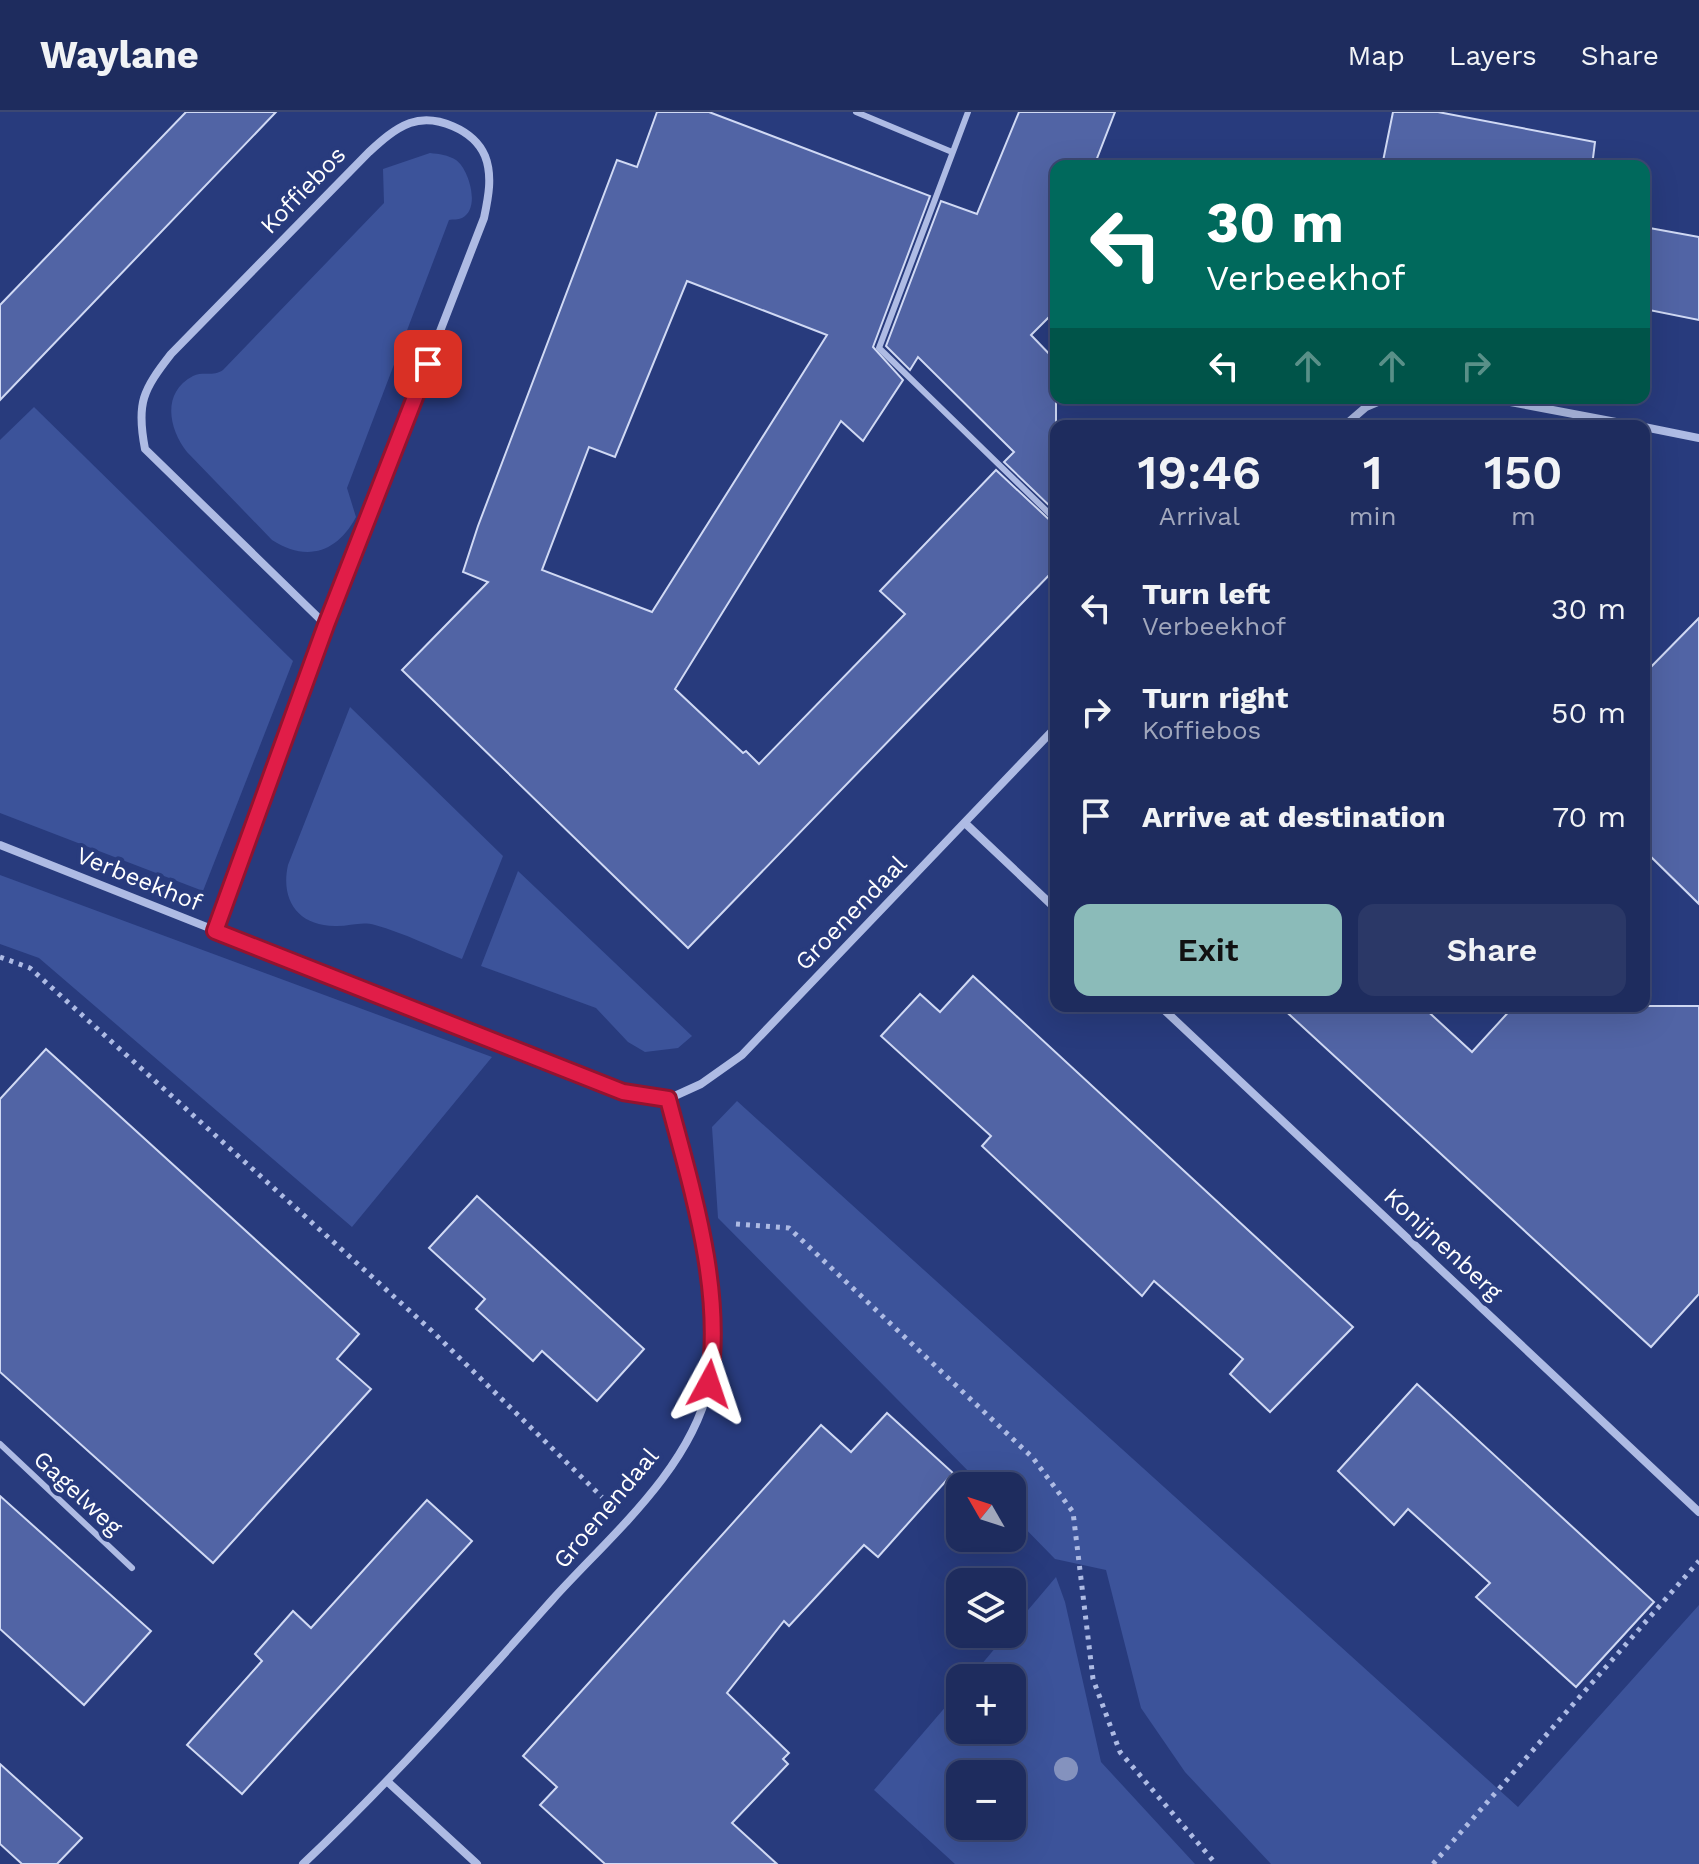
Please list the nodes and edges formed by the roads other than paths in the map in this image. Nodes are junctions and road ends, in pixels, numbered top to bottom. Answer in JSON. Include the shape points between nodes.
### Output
{"nodes":[{"id":1,"x":856,"y":112,"type":"edge"},
{"id":2,"x":968,"y":112,"type":"edge"},
{"id":3,"x":952,"y":152,"type":"junction"},
{"id":4,"x":1373,"y":404,"type":"edge"},
{"id":5,"x":1521,"y":404,"type":"edge"},
{"id":6,"x":1351,"y":420,"type":"edge"},
{"id":7,"x":1605,"y":420,"type":"edge"},
{"id":8,"x":1650,"y":428,"type":"edge"},
{"id":9,"x":1699,"y":438,"type":"edge"},
{"id":10,"x":1050,"y":514,"type":"edge"},
{"id":11,"x":326,"y":625,"type":"junction"},
{"id":12,"x":1050,"y":733,"type":"edge"},
{"id":13,"x":965,"y":823,"type":"junction"},
{"id":14,"x":0,"y":845,"type":"edge"},
{"id":15,"x":1050,"y":903,"type":"edge"},
{"id":16,"x":215,"y":931,"type":"junction"},
{"id":17,"x":1166,"y":1012,"type":"edge"},
{"id":18,"x":668,"y":1099,"type":"junction"},
{"id":19,"x":0,"y":1444,"type":"edge"},
{"id":20,"x":1699,"y":1512,"type":"edge"},
{"id":21,"x":132,"y":1568,"type":"dead end"},
{"id":22,"x":389,"y":1783,"type":"junction"},
{"id":23,"x":303,"y":1864,"type":"edge"},
{"id":24,"x":477,"y":1864,"type":"edge"}],
"edges":[{"from":1,"to":3,"type":"lane"},
{"from":2,"to":3,"type":"lane"},
{"from":3,"to":10,"type":"lane","via":[[879,348]]},
{"from":4,"to":6,"type":"street"},
{"from":5,"to":7,"type":"street"},
{"from":8,"to":9,"type":"street"},
{"from":11,"to":11,"type":"street","name":"Koffiebos","via":[[484,218],[489,195],[485,155],[468,135],[449,125],[412,122],[369,152],[171,354],[141,404],[145,449]]},
{"from":11,"to":16,"type":"street","name":"Koffiebos"},
{"from":12,"to":13,"type":"street","name":"Groenendaal"},
{"from":13,"to":15,"type":"street"},
{"from":13,"to":18,"type":"street","name":"Groenendaal","via":[[742,1055],[722,1072]]},
{"from":14,"to":16,"type":"street","name":"Verbeekhof"},
{"from":16,"to":18,"type":"street","name":"Verbeekhof","via":[[623,1092]]},
{"from":17,"to":20,"type":"street","name":"Konijnenberg"},
{"from":18,"to":22,"type":"street","name":"Groenendaal","via":[[699,1221],[714,1354],[699,1422],[661,1479]]},
{"from":19,"to":21,"type":"lane","name":"Gagelweg"},
{"from":22,"to":23,"type":"street","name":"Groenendaal"},
{"from":22,"to":24,"type":"street"}]}
